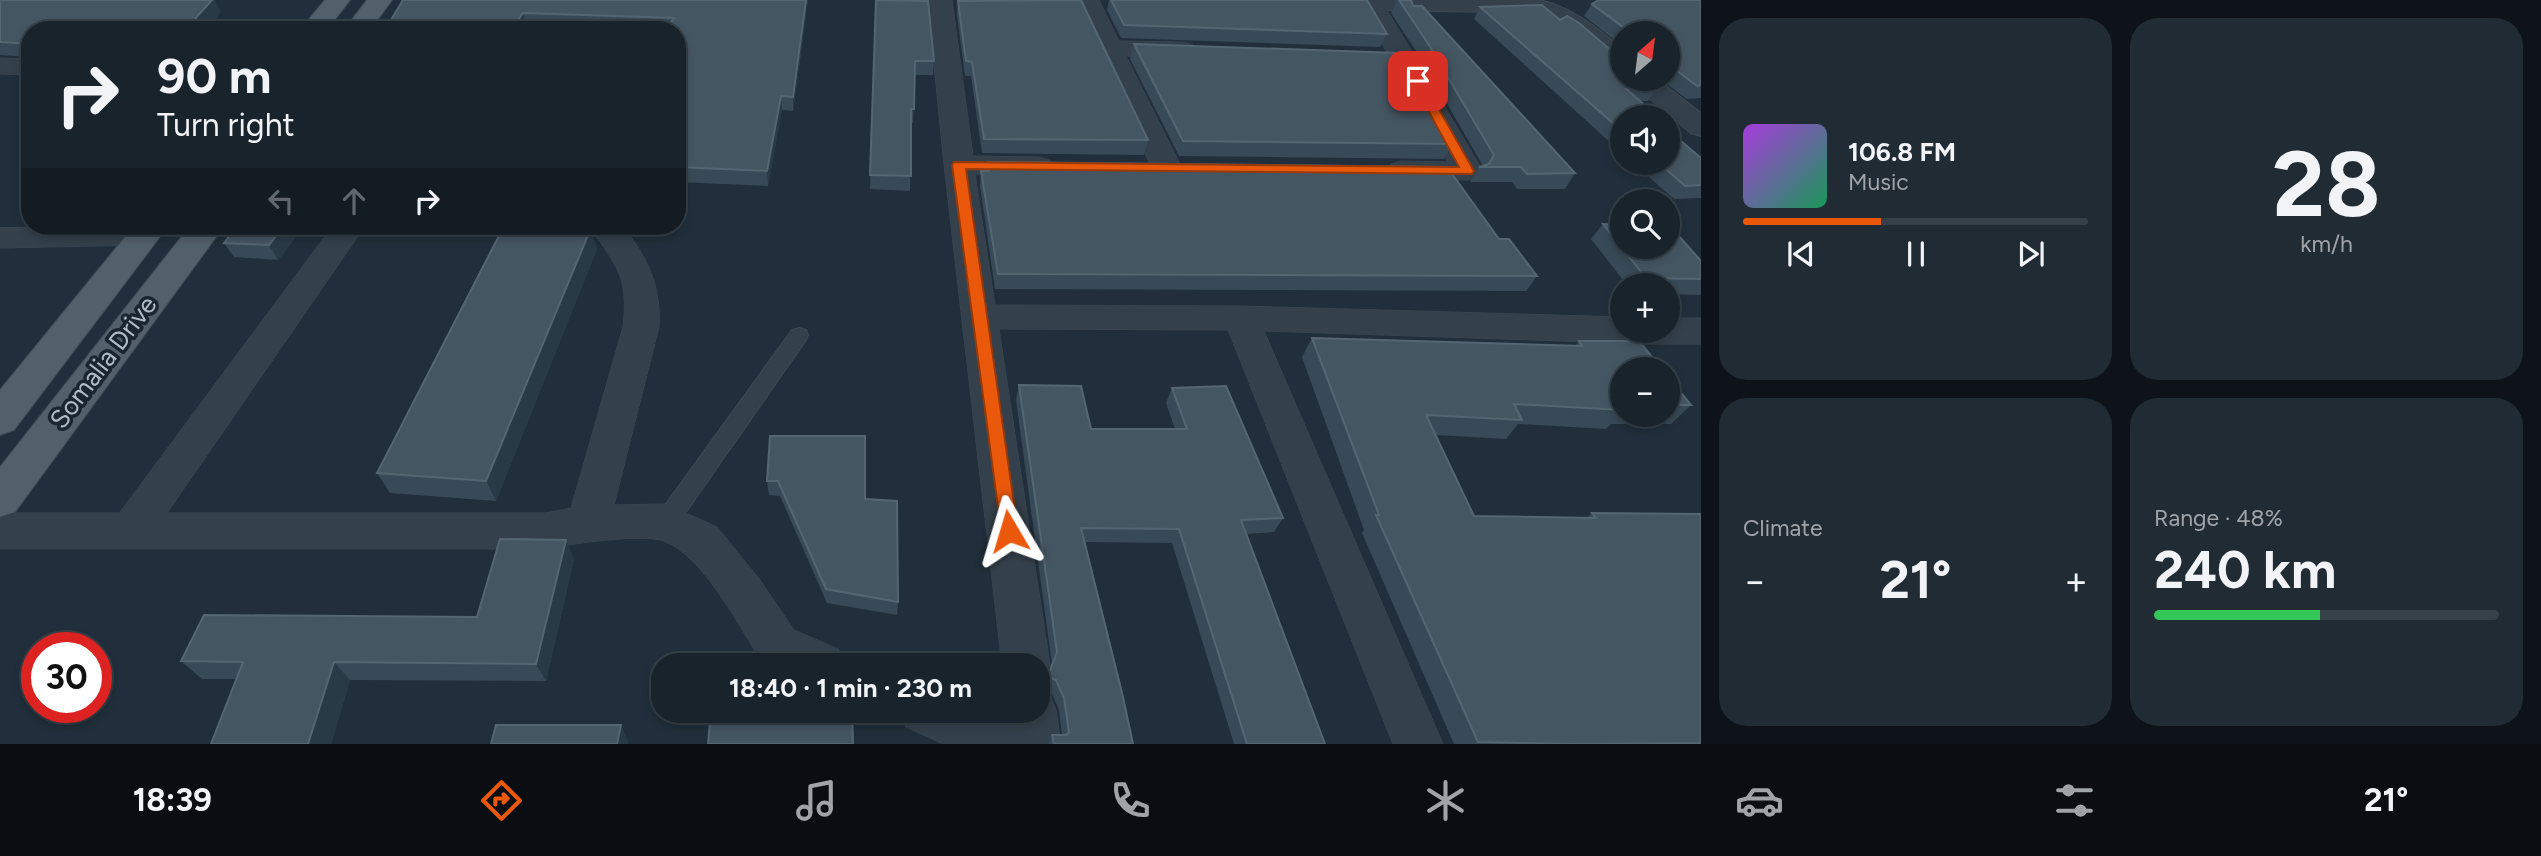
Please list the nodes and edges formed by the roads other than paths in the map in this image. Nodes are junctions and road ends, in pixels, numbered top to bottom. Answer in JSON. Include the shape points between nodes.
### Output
{"nodes":[{"id":1,"x":338,"y":0,"type":"edge"},
{"id":2,"x":380,"y":0,"type":"edge"},
{"id":3,"x":940,"y":0,"type":"edge"},
{"id":4,"x":1087,"y":0,"type":"edge"},
{"id":5,"x":1238,"y":0,"type":"edge"},
{"id":6,"x":1372,"y":5,"type":"junction"},
{"id":7,"x":320,"y":21,"type":"edge"},
{"id":8,"x":363,"y":21,"type":"edge"},
{"id":9,"x":1112,"y":48,"type":"junction"},
{"id":10,"x":1209,"y":51,"type":"edge"},
{"id":11,"x":1610,"y":52,"type":"edge"},
{"id":12,"x":1377,"y":57,"type":"edge"},
{"id":13,"x":1405,"y":58,"type":"junction"},
{"id":14,"x":0,"y":66,"type":"edge"},
{"id":15,"x":21,"y":67,"type":"edge"},
{"id":16,"x":1655,"y":91,"type":"edge"},
{"id":17,"x":1701,"y":127,"type":"edge"},
{"id":18,"x":959,"y":165,"type":"junction"},
{"id":19,"x":1070,"y":166,"type":"edge"},
{"id":20,"x":1167,"y":168,"type":"edge"},
{"id":21,"x":1372,"y":170,"type":"edge"},
{"id":22,"x":55,"y":235,"type":"edge"},
{"id":23,"x":143,"y":235,"type":"edge"},
{"id":24,"x":200,"y":235,"type":"edge"},
{"id":25,"x":343,"y":235,"type":"edge"},
{"id":26,"x":612,"y":235,"type":"edge"},
{"id":27,"x":0,"y":238,"type":"edge"},
{"id":28,"x":981,"y":317,"type":"junction"},
{"id":29,"x":1241,"y":318,"type":"junction"},
{"id":30,"x":1610,"y":330,"type":"edge"},
{"id":31,"x":799,"y":334,"type":"dead end"},
{"id":32,"x":1680,"y":337,"type":"edge"},
{"id":33,"x":1701,"y":360,"type":"edge"},
{"id":34,"x":0,"y":419,"type":"edge"},
{"id":35,"x":0,"y":499,"type":"edge"},
{"id":36,"x":666,"y":522,"type":"junction"},
{"id":37,"x":589,"y":523,"type":"junction"},
{"id":38,"x":131,"y":530,"type":"junction"},
{"id":39,"x":0,"y":531,"type":"edge"},
{"id":40,"x":794,"y":653,"type":"edge"},
{"id":41,"x":1024,"y":653,"type":"edge"},
{"id":42,"x":952,"y":723,"type":"edge"},
{"id":43,"x":1034,"y":723,"type":"edge"},
{"id":44,"x":999,"y":744,"type":"edge"},
{"id":45,"x":1036,"y":744,"type":"edge"},
{"id":46,"x":1418,"y":744,"type":"edge"}],
"edges":[{"from":1,"to":7,"type":"main road"},
{"from":2,"to":8,"type":"main road"},
{"from":3,"to":18,"type":"street"},
{"from":4,"to":9,"type":"street"},
{"from":5,"to":6,"type":"street"},
{"from":6,"to":11,"type":"street","via":[[1515,4],[1549,9],[1573,20]]},
{"from":6,"to":13,"type":"street"},
{"from":9,"to":10,"type":"street"},
{"from":9,"to":20,"type":"street"},
{"from":12,"to":13,"type":"street"},
{"from":13,"to":21,"type":"street","via":[[1468,171]]},
{"from":14,"to":15,"type":"street"},
{"from":16,"to":17,"type":"street"},
{"from":18,"to":19,"type":"street"},
{"from":18,"to":28,"type":"street"},
{"from":22,"to":27,"type":"street"},
{"from":23,"to":34,"type":"main road","name":"Somalia Drive"},
{"from":24,"to":35,"type":"main road","name":"Somalia Drive"},
{"from":25,"to":38,"type":"street"},
{"from":26,"to":37,"type":"street","via":[[633,260],[644,302]]},
{"from":28,"to":29,"type":"street"},
{"from":28,"to":41,"type":"street"},
{"from":29,"to":30,"type":"street"},
{"from":29,"to":46,"type":"street"},
{"from":31,"to":36,"type":"lane"},
{"from":32,"to":33,"type":"street"},
{"from":36,"to":37,"type":"street"},
{"from":36,"to":40,"type":"street","via":[[702,540],[778,646]]},
{"from":37,"to":38,"type":"street","via":[[546,531]]},
{"from":38,"to":39,"type":"street"},
{"from":42,"to":44,"type":"street"},
{"from":43,"to":45,"type":"street"}]}
